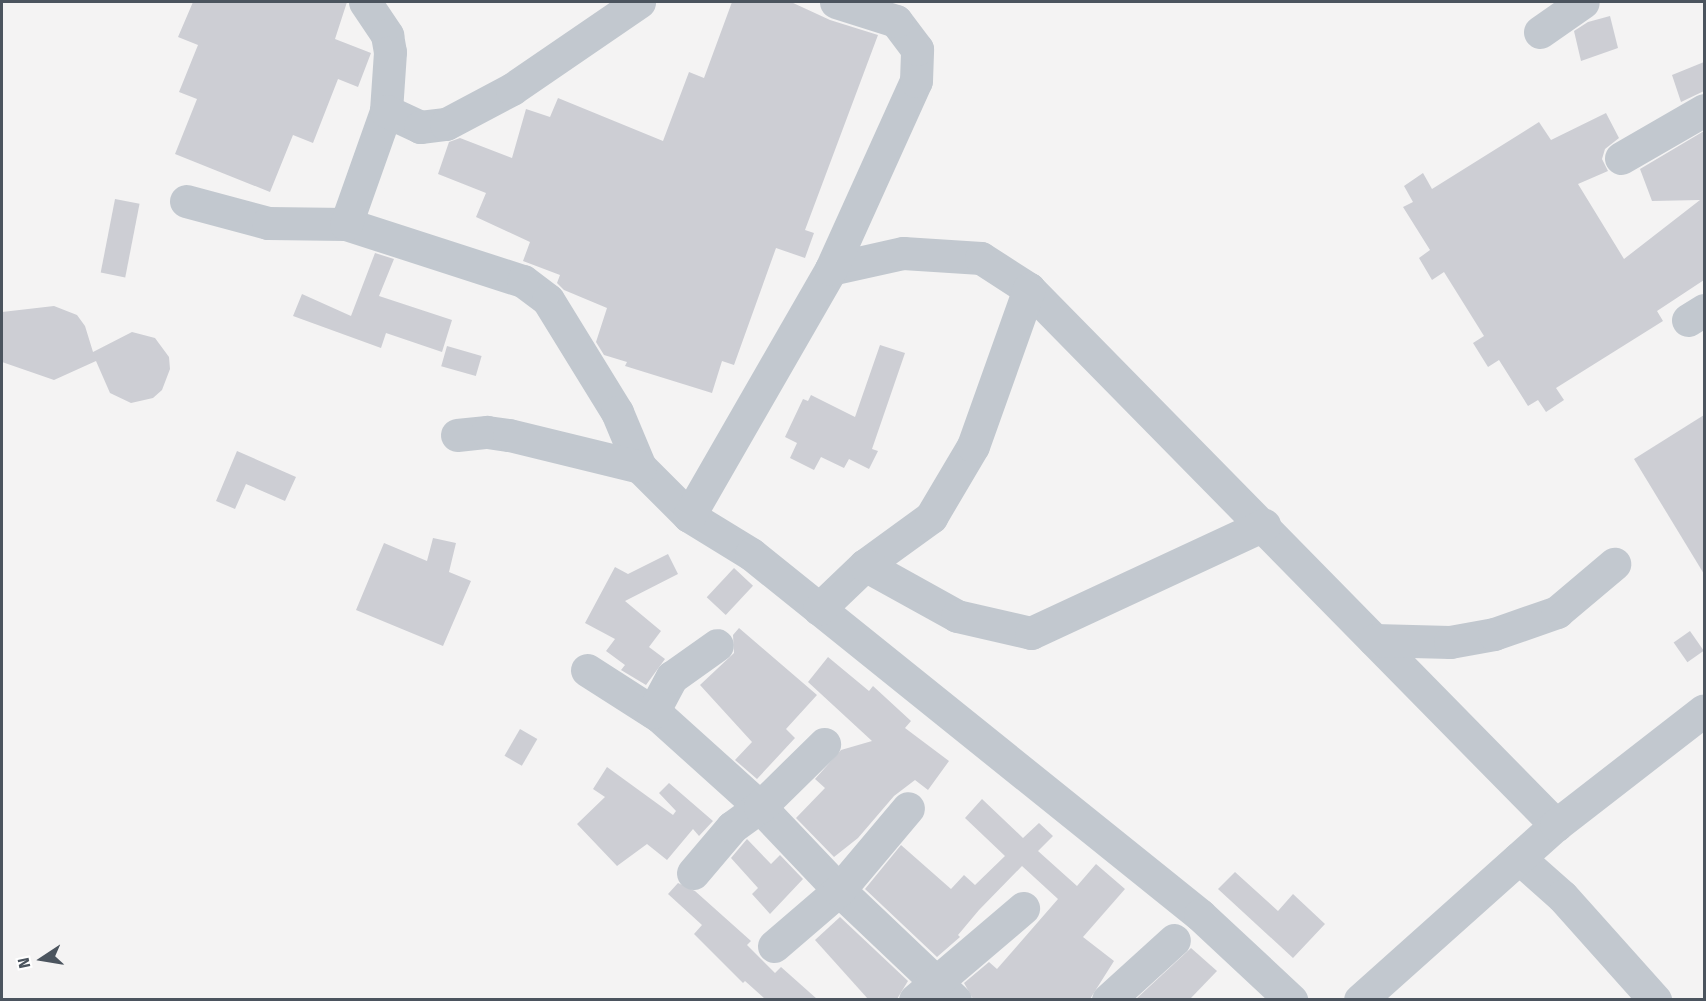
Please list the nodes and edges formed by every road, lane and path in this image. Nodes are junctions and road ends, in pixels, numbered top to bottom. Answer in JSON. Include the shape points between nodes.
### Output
{"nodes":[{"id":1,"x":365,"y":2,"type":"edge"},
{"id":2,"x":639,"y":2,"type":"edge"},
{"id":3,"x":836,"y":2,"type":"edge"},
{"id":4,"x":1583,"y":2,"type":"edge"},
{"id":5,"x":1540,"y":32,"type":"dead end"},
{"id":6,"x":1704,"y":110,"type":"edge"},
{"id":7,"x":386,"y":111,"type":"junction"},
{"id":8,"x":1621,"y":158,"type":"dead end"},
{"id":9,"x":186,"y":201,"type":"dead end"},
{"id":10,"x":346,"y":224,"type":"junction"},
{"id":11,"x":831,"y":269,"type":"junction"},
{"id":12,"x":1029,"y":290,"type":"junction"},
{"id":13,"x":457,"y":435,"type":"dead end"},
{"id":14,"x":640,"y":467,"type":"junction"},
{"id":15,"x":689,"y":516,"type":"junction"},
{"id":16,"x":1264,"y":525,"type":"junction"},
{"id":17,"x":1614,"y":564,"type":"dead end"},
{"id":18,"x":865,"y":565,"type":"junction"},
{"id":19,"x":819,"y":609,"type":"junction"},
{"id":20,"x":1374,"y":639,"type":"junction"},
{"id":21,"x":717,"y":645,"type":"dead end"},
{"id":22,"x":587,"y":670,"type":"dead end"},
{"id":23,"x":1704,"y":710,"type":"edge"},
{"id":24,"x":653,"y":712,"type":"junction"},
{"id":25,"x":824,"y":744,"type":"dead end"},
{"id":26,"x":760,"y":807,"type":"junction"},
{"id":27,"x":908,"y":808,"type":"dead end"},
{"id":28,"x":1556,"y":825,"type":"junction"},
{"id":29,"x":1519,"y":858,"type":"junction"},
{"id":30,"x":693,"y":873,"type":"dead end"},
{"id":31,"x":839,"y":890,"type":"junction"},
{"id":32,"x":1023,"y":908,"type":"dead end"},
{"id":33,"x":1174,"y":940,"type":"dead end"},
{"id":34,"x":774,"y":946,"type":"dead end"},
{"id":35,"x":935,"y":993,"type":"edge"},
{"id":36,"x":1108,"y":999,"type":"edge"},
{"id":37,"x":1291,"y":999,"type":"edge"},
{"id":38,"x":1360,"y":999,"type":"edge"},
{"id":39,"x":1655,"y":999,"type":"edge"}],
"edges":[{"from":1,"to":7,"type":"street","via":[[387,35],[390,52]]},
{"from":2,"to":7,"type":"street","via":[[512,89],[446,124],[420,127]]},
{"from":3,"to":11,"type":"street","via":[[896,21],[917,49],[916,81]]},
{"from":4,"to":5,"type":"street"},
{"from":6,"to":8,"type":"street"},
{"from":7,"to":10,"type":"street"},
{"from":9,"to":10,"type":"street","via":[[268,223]]},
{"from":10,"to":14,"type":"street","via":[[523,281],[548,300],[617,412]]},
{"from":11,"to":12,"type":"street","via":[[903,253],[981,258]]},
{"from":11,"to":15,"type":"street"},
{"from":12,"to":16,"type":"street"},
{"from":12,"to":18,"type":"street","via":[[973,446],[937,507],[931,517]]},
{"from":13,"to":14,"type":"street","via":[[509,435]]},
{"from":14,"to":15,"type":"street"},
{"from":15,"to":19,"type":"street","via":[[751,554]]},
{"from":16,"to":18,"type":"street","via":[[1031,633],[957,616]]},
{"from":16,"to":20,"type":"street"},
{"from":17,"to":20,"type":"street","via":[[1557,612],[1494,634],[1450,642]]},
{"from":18,"to":19,"type":"street"},
{"from":19,"to":37,"type":"street","via":[[1200,915]]},
{"from":20,"to":28,"type":"street"},
{"from":21,"to":24,"type":"street","via":[[672,677]]},
{"from":22,"to":24,"type":"street"},
{"from":23,"to":28,"type":"street"},
{"from":24,"to":26,"type":"street"},
{"from":25,"to":26,"type":"street"},
{"from":26,"to":30,"type":"street","via":[[732,827]]},
{"from":26,"to":31,"type":"street"},
{"from":27,"to":31,"type":"street"},
{"from":28,"to":29,"type":"street"},
{"from":29,"to":38,"type":"street"},
{"from":29,"to":39,"type":"street","via":[[1562,896]]},
{"from":31,"to":34,"type":"street"},
{"from":31,"to":35,"type":"street"},
{"from":32,"to":35,"type":"street"},
{"from":33,"to":36,"type":"street"}]}
